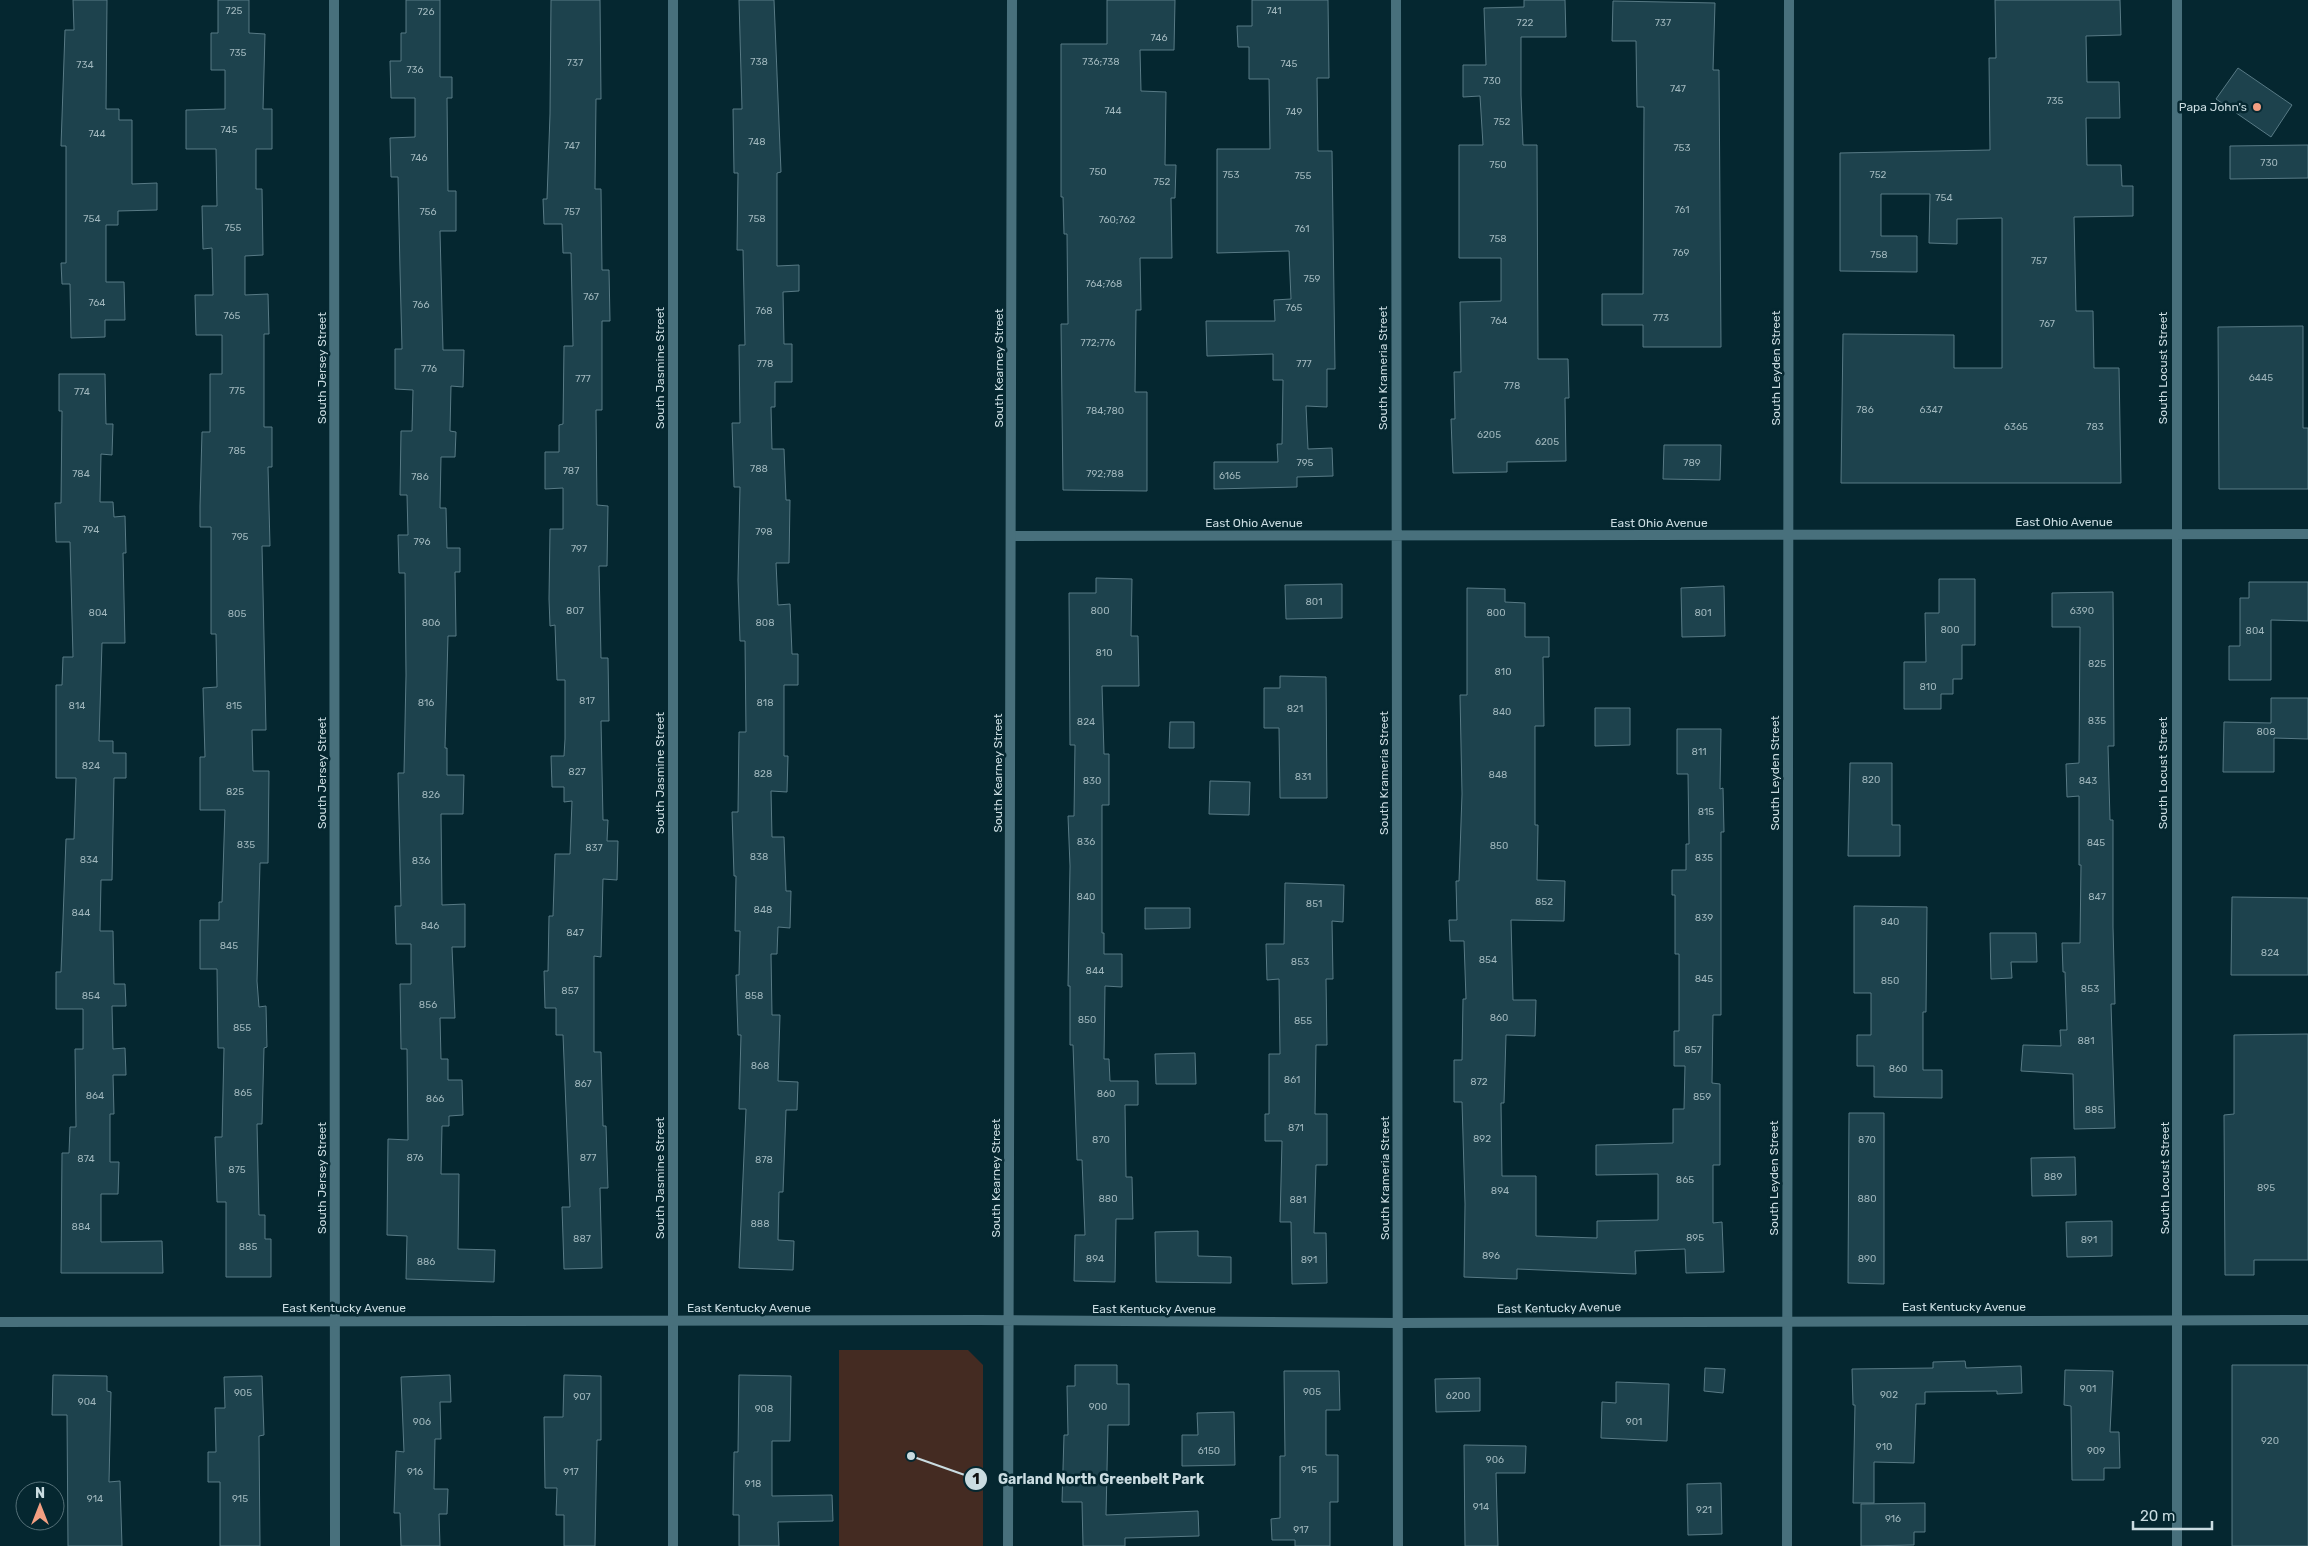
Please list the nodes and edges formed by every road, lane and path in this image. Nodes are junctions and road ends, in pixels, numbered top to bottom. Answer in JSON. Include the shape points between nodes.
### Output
{"nodes":[{"id":1,"x":334,"y":0,"type":"edge"},
{"id":2,"x":673,"y":0,"type":"edge"},
{"id":3,"x":1012,"y":0,"type":"edge"},
{"id":4,"x":1396,"y":0,"type":"edge"},
{"id":5,"x":1789,"y":0,"type":"edge"},
{"id":6,"x":2177,"y":0,"type":"edge"},
{"id":7,"x":2308,"y":534,"type":"edge"},
{"id":8,"x":2176,"y":535,"type":"junction"},
{"id":9,"x":1011,"y":536,"type":"junction"},
{"id":10,"x":1396,"y":536,"type":"junction"},
{"id":11,"x":1789,"y":536,"type":"junction"},
{"id":12,"x":334,"y":1320,"type":"junction"},
{"id":13,"x":672,"y":1320,"type":"junction"},
{"id":14,"x":1008,"y":1320,"type":"junction"},
{"id":15,"x":1786,"y":1320,"type":"junction"},
{"id":16,"x":2177,"y":1320,"type":"junction"},
{"id":17,"x":2308,"y":1320,"type":"edge"},
{"id":18,"x":0,"y":1322,"type":"edge"},
{"id":19,"x":1398,"y":1323,"type":"junction"},
{"id":20,"x":334,"y":1546,"type":"edge"},
{"id":21,"x":673,"y":1546,"type":"edge"},
{"id":22,"x":1008,"y":1546,"type":"edge"},
{"id":23,"x":1398,"y":1546,"type":"edge"},
{"id":24,"x":1787,"y":1546,"type":"edge"},
{"id":25,"x":2177,"y":1546,"type":"edge"}],
"edges":[{"from":1,"to":12,"type":"street","name":"South Jersey Street"},
{"from":2,"to":13,"type":"street","name":"South Jasmine Street"},
{"from":3,"to":9,"type":"street","name":"South Kearney Street"},
{"from":4,"to":10,"type":"street","name":"South Krameria Street"},
{"from":5,"to":11,"type":"street","name":"South Leyden Street"},
{"from":6,"to":8,"type":"street","name":"South Locust Street"},
{"from":7,"to":8,"type":"street","name":"East Ohio Avenue"},
{"from":8,"to":11,"type":"street","name":"East Ohio Avenue"},
{"from":8,"to":16,"type":"street","name":"South Locust Street"},
{"from":9,"to":10,"type":"street","name":"East Ohio Avenue"},
{"from":9,"to":14,"type":"street","name":"South Kearney Street"},
{"from":10,"to":11,"type":"street","name":"East Ohio Avenue"},
{"from":10,"to":19,"type":"street","name":"South Krameria Street"},
{"from":11,"to":15,"type":"street","name":"South Leyden Street"},
{"from":12,"to":13,"type":"street","name":"East Kentucky Avenue"},
{"from":12,"to":18,"type":"street","name":"East Kentucky Avenue"},
{"from":12,"to":20,"type":"street","name":"South Jersey Street"},
{"from":13,"to":14,"type":"street","name":"East Kentucky Avenue"},
{"from":13,"to":21,"type":"street","name":"South Jasmine Street"},
{"from":14,"to":19,"type":"street","name":"East Kentucky Avenue"},
{"from":14,"to":22,"type":"street","name":"South Kearney Street"},
{"from":15,"to":16,"type":"street","name":"East Kentucky Avenue"},
{"from":15,"to":19,"type":"street","name":"East Kentucky Avenue"},
{"from":15,"to":24,"type":"street","name":"South Leyden Street"},
{"from":16,"to":17,"type":"street","name":"East Kentucky Avenue"},
{"from":16,"to":25,"type":"street","name":"South Locust Street"},
{"from":19,"to":23,"type":"street","name":"South Krameria Street"}]}
